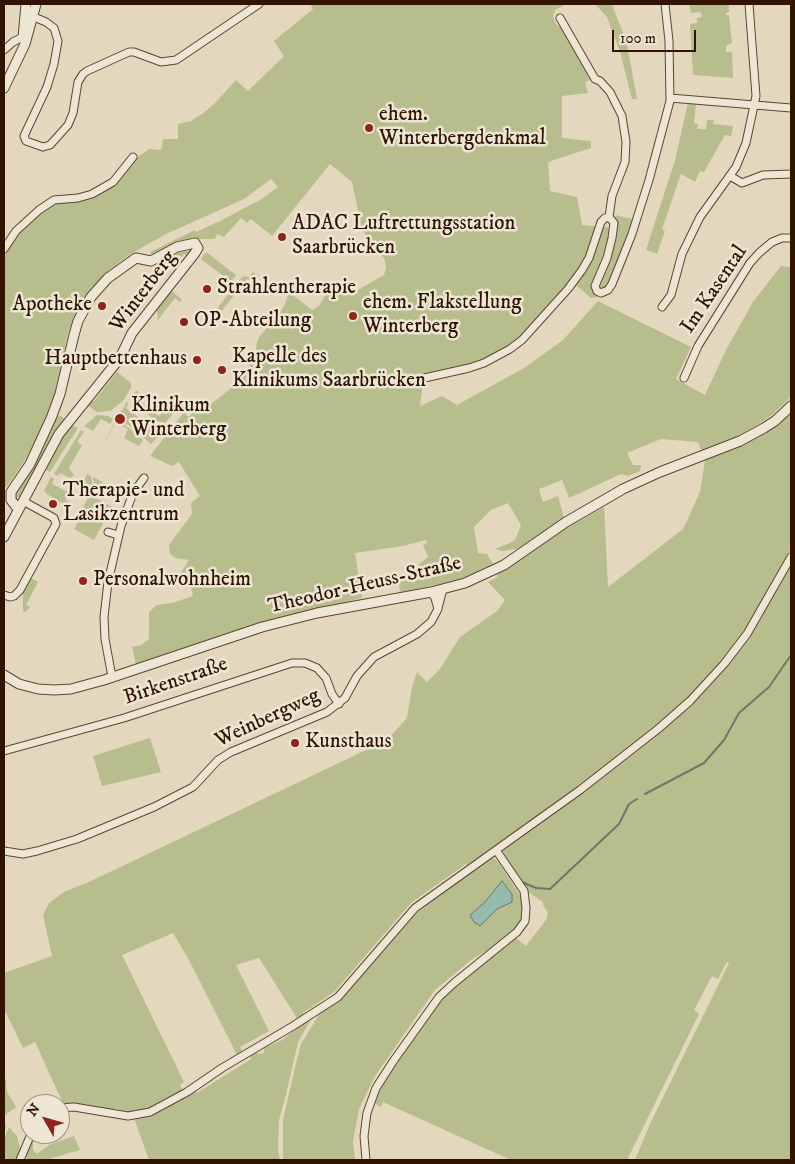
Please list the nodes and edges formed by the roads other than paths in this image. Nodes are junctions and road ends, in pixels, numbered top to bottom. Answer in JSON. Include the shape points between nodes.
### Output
{"nodes":[{"id":1,"x":26,"y":4,"type":"edge"},
{"id":2,"x":36,"y":4,"type":"edge"},
{"id":3,"x":259,"y":4,"type":"edge"},
{"id":4,"x":665,"y":4,"type":"edge"},
{"id":5,"x":749,"y":4,"type":"edge"},
{"id":6,"x":34,"y":17,"type":"junction"},
{"id":7,"x":560,"y":18,"type":"dead end"},
{"id":8,"x":23,"y":37,"type":"junction"},
{"id":9,"x":4,"y":50,"type":"edge"},
{"id":10,"x":20,"y":53,"type":"junction"},
{"id":11,"x":4,"y":88,"type":"edge"},
{"id":12,"x":670,"y":98,"type":"junction"},
{"id":13,"x":754,"y":105,"type":"junction"},
{"id":14,"x":791,"y":108,"type":"edge"},
{"id":15,"x":134,"y":157,"type":"dead end"},
{"id":16,"x":791,"y":174,"type":"edge"},
{"id":17,"x":730,"y":176,"type":"junction"},
{"id":18,"x":609,"y":217,"type":"junction"},
{"id":19,"x":791,"y":238,"type":"edge"},
{"id":20,"x":4,"y":249,"type":"edge"},
{"id":21,"x":662,"y":307,"type":"dead end"},
{"id":22,"x":684,"y":378,"type":"dead end"},
{"id":23,"x":420,"y":379,"type":"dead end"},
{"id":24,"x":791,"y":406,"type":"edge"},
{"id":25,"x":144,"y":478,"type":"dead end"},
{"id":26,"x":20,"y":505,"type":"junction"},
{"id":27,"x":108,"y":532,"type":"dead end"},
{"id":28,"x":118,"y":535,"type":"junction"},
{"id":29,"x":4,"y":537,"type":"edge"},
{"id":30,"x":791,"y":557,"type":"edge"},
{"id":31,"x":443,"y":589,"type":"junction"},
{"id":32,"x":431,"y":592,"type":"junction"},
{"id":33,"x":4,"y":595,"type":"edge"},
{"id":34,"x":438,"y":609,"type":"junction"},
{"id":35,"x":4,"y":675,"type":"edge"},
{"id":36,"x":112,"y":677,"type":"junction"},
{"id":37,"x":339,"y":704,"type":"junction"},
{"id":38,"x":4,"y":751,"type":"edge"},
{"id":39,"x":496,"y":850,"type":"junction"},
{"id":40,"x":4,"y":851,"type":"edge"},
{"id":41,"x":70,"y":1107,"type":"edge"},
{"id":42,"x":27,"y":1144,"type":"edge"},
{"id":43,"x":20,"y":1160,"type":"edge"},
{"id":44,"x":366,"y":1160,"type":"edge"}],
"edges":[{"from":1,"to":8,"type":"street"},
{"from":2,"to":6,"type":"street"},
{"from":3,"to":6,"type":"street","via":[[176,60],[162,62],[129,52],[87,71],[78,82],[68,126],[43,148],[26,141],[24,136],[47,87],[58,41],[54,28]]},
{"from":4,"to":12,"type":"street","via":[[670,48]]},
{"from":5,"to":13,"type":"street"},
{"from":6,"to":10,"type":"street"},
{"from":7,"to":18,"type":"street","via":[[595,79],[610,92],[622,116],[626,142],[624,162],[612,196]]},
{"from":8,"to":9,"type":"street"},
{"from":8,"to":10,"type":"street"},
{"from":10,"to":11,"type":"street"},
{"from":12,"to":13,"type":"street"},
{"from":12,"to":18,"type":"street","via":[[632,234],[612,284],[600,293],[595,286],[612,238],[614,223]]},
{"from":13,"to":14,"type":"street"},
{"from":13,"to":17,"type":"street","via":[[742,156]]},
{"from":15,"to":20,"type":"street","via":[[113,182],[92,194],[54,200],[39,210]]},
{"from":16,"to":17,"type":"street","via":[[763,175],[742,183]]},
{"from":17,"to":21,"type":"street","via":[[700,217],[682,254],[671,295]]},
{"from":18,"to":23,"type":"street","via":[[600,222],[582,270],[522,340],[484,363]]},
{"from":19,"to":22,"type":"street","name":"Im Kasental","via":[[772,242],[750,263],[698,346]]},
{"from":24,"to":31,"type":"street","name":"Theodor-Heuss-Straße","via":[[775,421],[740,441],[623,489],[566,522],[504,565]]},
{"from":25,"to":28,"type":"street","via":[[134,493]]},
{"from":26,"to":26,"type":"street","name":"Winterberg","via":[[59,434],[120,358],[132,333],[197,251],[195,243],[168,251],[151,261],[136,258],[108,278],[91,297],[78,321],[52,416],[34,457],[11,492],[11,500]]},
{"from":26,"to":29,"type":"street"},
{"from":26,"to":33,"type":"street","via":[[54,518],[56,524],[20,590],[14,596]]},
{"from":27,"to":28,"type":"street"},
{"from":28,"to":36,"type":"street","via":[[104,617]]},
{"from":30,"to":39,"type":"street","via":[[748,634],[690,701],[580,790]]},
{"from":31,"to":32,"type":"street","name":"Theodor-Heuss-Straße"},
{"from":31,"to":34,"type":"street","name":"Weinbergweg"},
{"from":32,"to":34,"type":"street"},
{"from":32,"to":36,"type":"street","name":"Theodor-Heuss-Straße","via":[[292,619]]},
{"from":34,"to":37,"type":"street","name":"Weinbergweg","via":[[424,629],[374,657]]},
{"from":35,"to":36,"type":"street","name":"Theodor-Heuss-Straße","via":[[27,686],[54,690],[81,687]]},
{"from":37,"to":38,"type":"street","name":"Birkenstraße","via":[[317,668],[305,663],[292,663],[117,721]]},
{"from":37,"to":40,"type":"street","name":"Weinbergweg","via":[[322,715],[231,752],[218,760],[189,790],[146,811],[77,839],[30,853]]},
{"from":39,"to":41,"type":"street","via":[[415,908],[338,998],[187,1092],[150,1112],[134,1116]]},
{"from":39,"to":44,"type":"street","via":[[524,891],[525,920],[517,932],[450,986],[394,1060],[376,1088],[367,1112]]},
{"from":42,"to":43,"type":"street"}]}
